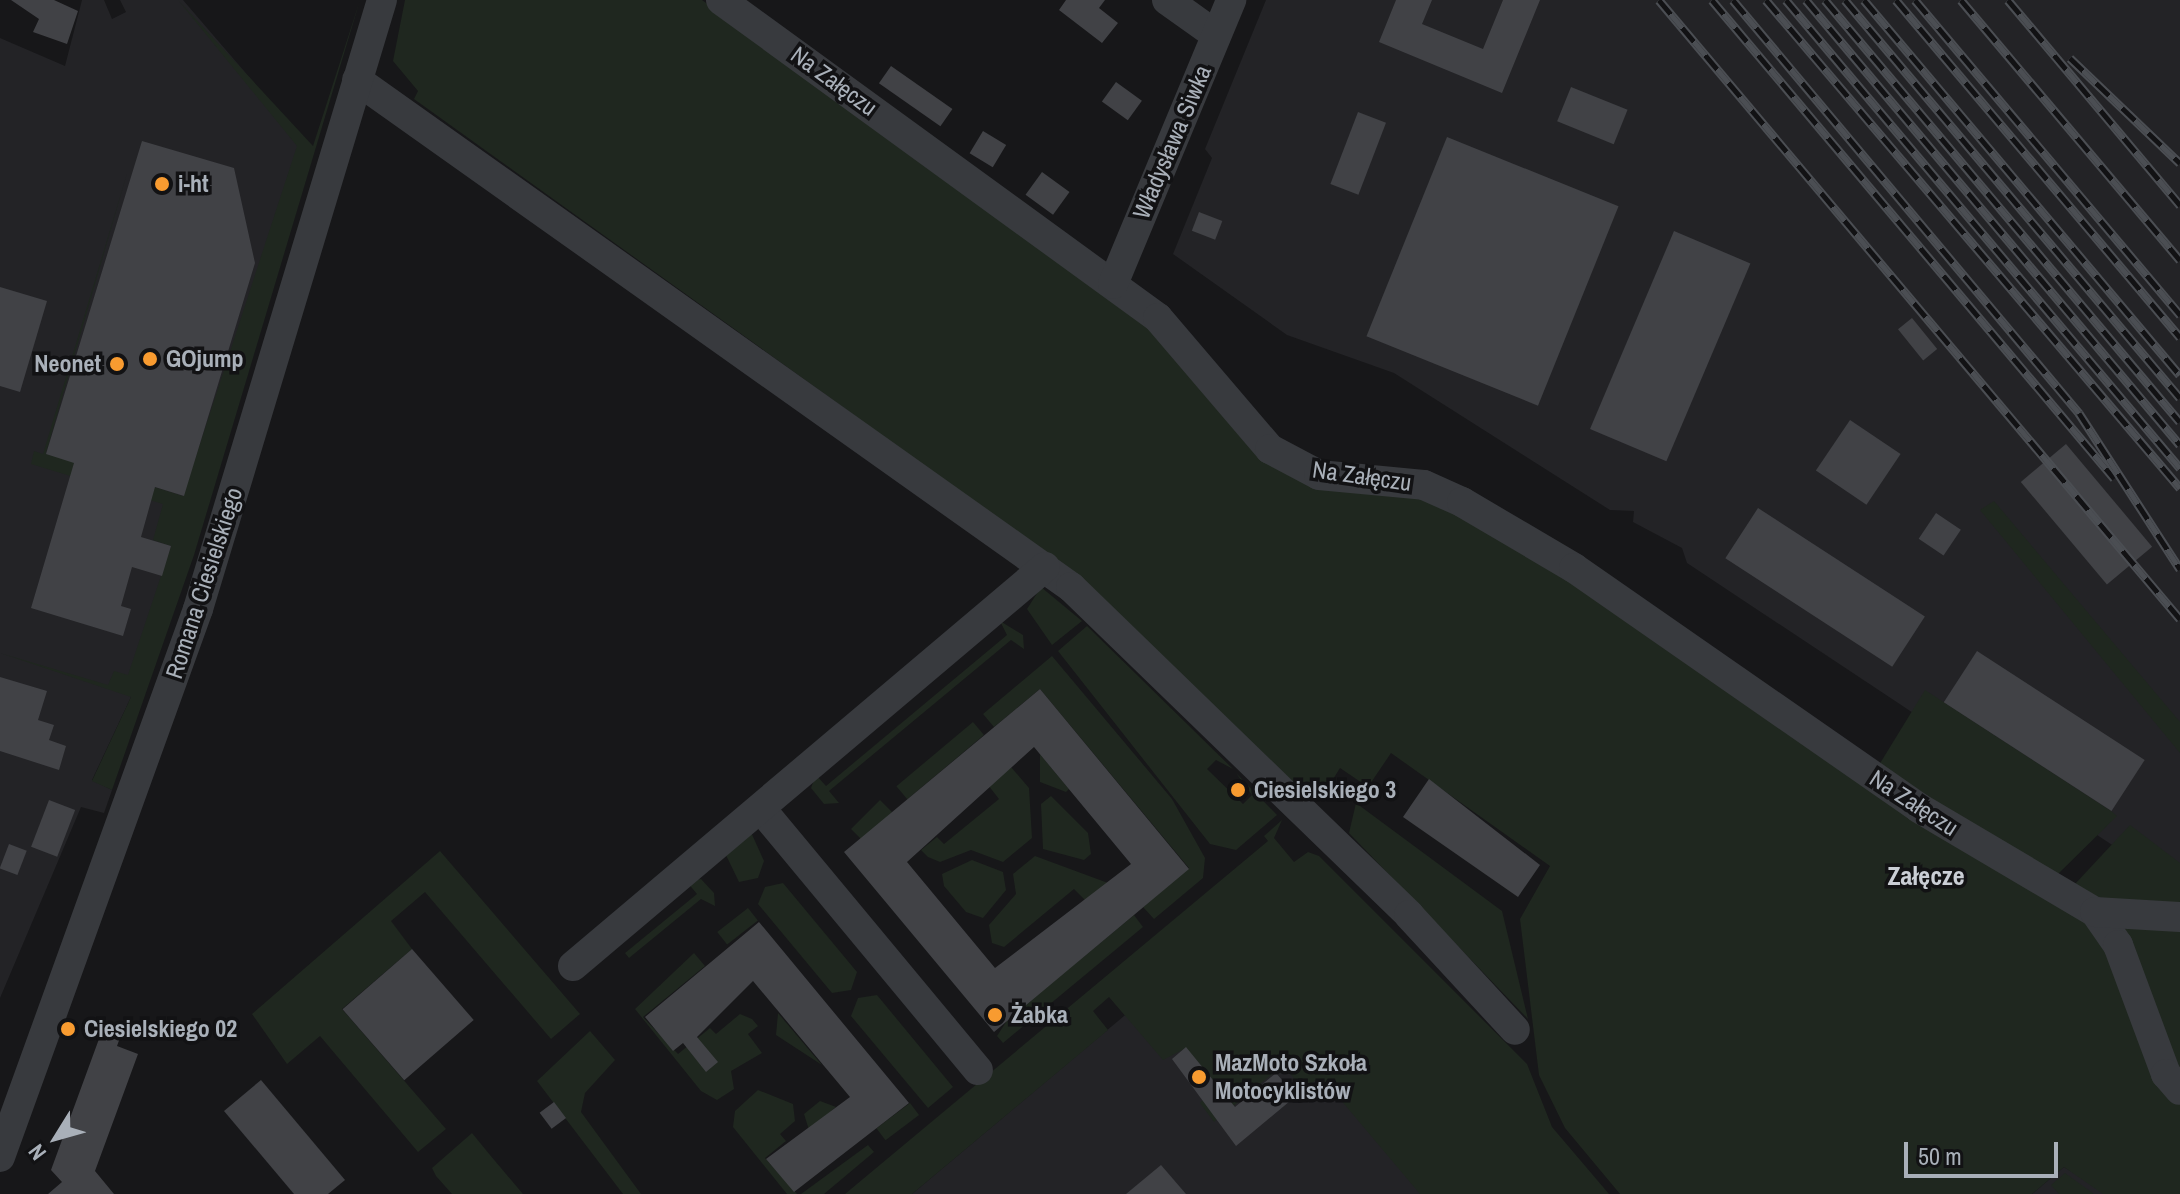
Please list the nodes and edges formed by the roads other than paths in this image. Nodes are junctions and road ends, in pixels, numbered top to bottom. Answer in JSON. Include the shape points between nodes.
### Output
{"nodes":[{"id":1,"x":382,"y":0,"type":"edge"},
{"id":2,"x":721,"y":0,"type":"edge"},
{"id":3,"x":1167,"y":0,"type":"edge"},
{"id":4,"x":1231,"y":0,"type":"edge"},
{"id":5,"x":1216,"y":35,"type":"junction"},
{"id":6,"x":357,"y":80,"type":"junction"},
{"id":7,"x":1113,"y":284,"type":"junction"},
{"id":8,"x":1045,"y":567,"type":"junction"},
{"id":9,"x":762,"y":810,"type":"junction"},
{"id":10,"x":2095,"y":912,"type":"junction"},
{"id":11,"x":2180,"y":917,"type":"edge"},
{"id":12,"x":573,"y":966,"type":"dead end"},
{"id":13,"x":1515,"y":1030,"type":"dead end"},
{"id":14,"x":978,"y":1070,"type":"dead end"},
{"id":15,"x":2180,"y":1090,"type":"edge"},
{"id":16,"x":0,"y":1157,"type":"edge"}],
"edges":[{"from":1,"to":6,"type":"street","name":"Romana Ciesielskiego"},
{"from":2,"to":7,"type":"street","name":"Na Załęczu"},
{"from":3,"to":5,"type":"street"},
{"from":4,"to":5,"type":"street","name":"Władysława Siwka"},
{"from":5,"to":7,"type":"street","name":"Władysława Siwka"},
{"from":6,"to":8,"type":"street"},
{"from":6,"to":16,"type":"street","name":"Romana Ciesielskiego","via":[[198,609]]},
{"from":7,"to":10,"type":"street","name":"Na Załęczu","via":[[1190,350],[1270,449],[1319,475],[1424,485],[1462,502],[1574,568],[1919,808]]},
{"from":8,"to":9,"type":"street"},
{"from":8,"to":13,"type":"street","via":[[1118,629],[1409,915]]},
{"from":9,"to":12,"type":"street"},
{"from":9,"to":14,"type":"street"},
{"from":10,"to":11,"type":"street","name":"Na Załęczu"},
{"from":10,"to":15,"type":"street","name":"Na Załęczu","via":[[2118,945],[2166,1074]]}]}
